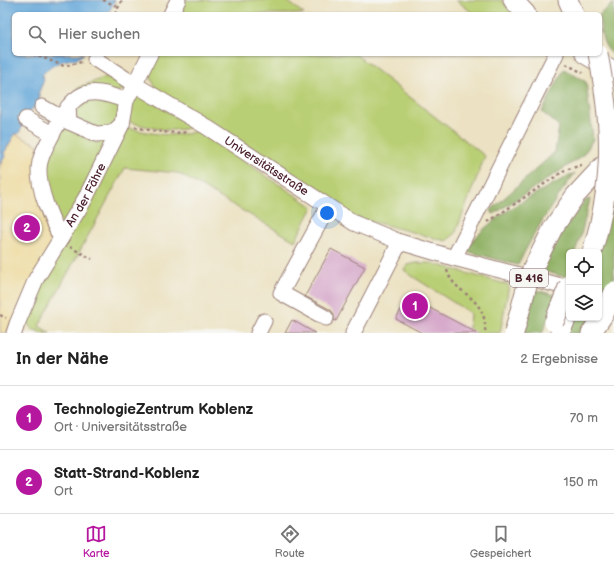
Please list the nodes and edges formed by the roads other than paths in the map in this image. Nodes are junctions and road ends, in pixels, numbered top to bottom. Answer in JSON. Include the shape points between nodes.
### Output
{"nodes":[{"id":1,"x":178,"y":0,"type":"edge"},
{"id":2,"x":513,"y":0,"type":"edge"},
{"id":3,"x":568,"y":0,"type":"edge"},
{"id":4,"x":579,"y":0,"type":"edge"},
{"id":5,"x":172,"y":12,"type":"edge"},
{"id":6,"x":524,"y":12,"type":"edge"},
{"id":7,"x":573,"y":12,"type":"edge"},
{"id":8,"x":585,"y":12,"type":"edge"},
{"id":9,"x":149,"y":56,"type":"edge"},
{"id":10,"x":555,"y":56,"type":"edge"},
{"id":11,"x":586,"y":56,"type":"edge"},
{"id":12,"x":589,"y":56,"type":"edge"},
{"id":13,"x":598,"y":56,"type":"edge"},
{"id":14,"x":94,"y":59,"type":"road end"},
{"id":15,"x":614,"y":71,"type":"edge"},
{"id":16,"x":134,"y":84,"type":"junction"},
{"id":17,"x":126,"y":101,"type":"junction"},
{"id":18,"x":42,"y":107,"type":"dead end"},
{"id":19,"x":66,"y":116,"type":"junction"},
{"id":20,"x":26,"y":119,"type":"dead end"},
{"id":21,"x":122,"y":124,"type":"junction"},
{"id":22,"x":52,"y":134,"type":"junction"},
{"id":23,"x":614,"y":154,"type":"edge"},
{"id":24,"x":328,"y":207,"type":"junction"},
{"id":25,"x":60,"y":239,"type":"junction"},
{"id":26,"x":400,"y":242,"type":"junction"},
{"id":27,"x":582,"y":249,"type":"edge"},
{"id":28,"x":593,"y":249,"type":"edge"},
{"id":29,"x":451,"y":262,"type":"junction"},
{"id":30,"x":566,"y":286,"type":"edge"},
{"id":31,"x":614,"y":292,"type":"edge"},
{"id":32,"x":566,"y":298,"type":"edge"},
{"id":33,"x":606,"y":303,"type":"edge"},
{"id":34,"x":326,"y":318,"type":"dead end"},
{"id":35,"x":559,"y":325,"type":"edge"},
{"id":36,"x":14,"y":333,"type":"edge"},
{"id":37,"x":353,"y":333,"type":"edge"},
{"id":38,"x":514,"y":333,"type":"edge"},
{"id":39,"x":591,"y":333,"type":"edge"}],
"edges":[{"from":1,"to":5,"type":"street"},
{"from":2,"to":6,"type":"main road"},
{"from":3,"to":7,"type":"main road"},
{"from":4,"to":8,"type":"main road"},
{"from":9,"to":16,"type":"street","name":"An der Fähre"},
{"from":10,"to":29,"type":"street"},
{"from":11,"to":27,"type":"main road","via":[[596,109],[598,160],[593,207]]},
{"from":12,"to":15,"type":"main road"},
{"from":13,"to":28,"type":"main road","bridge":true,"via":[[607,108],[609,162],[602,218]]},
{"from":14,"to":16,"type":"street","name":"Universitätsstraße"},
{"from":16,"to":17,"type":"street","name":"An der Fähre"},
{"from":16,"to":24,"type":"street","name":"Universitätsstraße","via":[[204,126]]},
{"from":17,"to":19,"type":"street","via":[[101,92],[90,92],[72,102]]},
{"from":17,"to":21,"type":"street","name":"An der Fähre"},
{"from":18,"to":19,"type":"street"},
{"from":19,"to":21,"type":"street","via":[[96,134],[112,133]]},
{"from":19,"to":22,"type":"street"},
{"from":20,"to":22,"type":"street"},
{"from":21,"to":25,"type":"street","name":"An der Fähre","via":[[85,199]]},
{"from":22,"to":25,"type":"street","via":[[42,153],[39,178]]},
{"from":23,"to":38,"type":"main road","number":"B 416","bridge":true,"via":[[575,196],[553,228],[530,274]]},
{"from":24,"to":26,"type":"street","name":"Universitätsstraße","via":[[354,223]]},
{"from":24,"to":34,"type":"street","via":[[281,294]]},
{"from":25,"to":36,"type":"street","name":"An der Fähre","via":[[36,279]]},
{"from":26,"to":29,"type":"street","name":"Universitätsstraße"},
{"from":26,"to":37,"type":"street"},
{"from":29,"to":30,"type":"street","name":"Universitätsstraße"},
{"from":31,"to":33,"type":"main road","bridge":true},
{"from":32,"to":35,"type":"main road","bridge":true},
{"from":33,"to":39,"type":"main road"}]}
